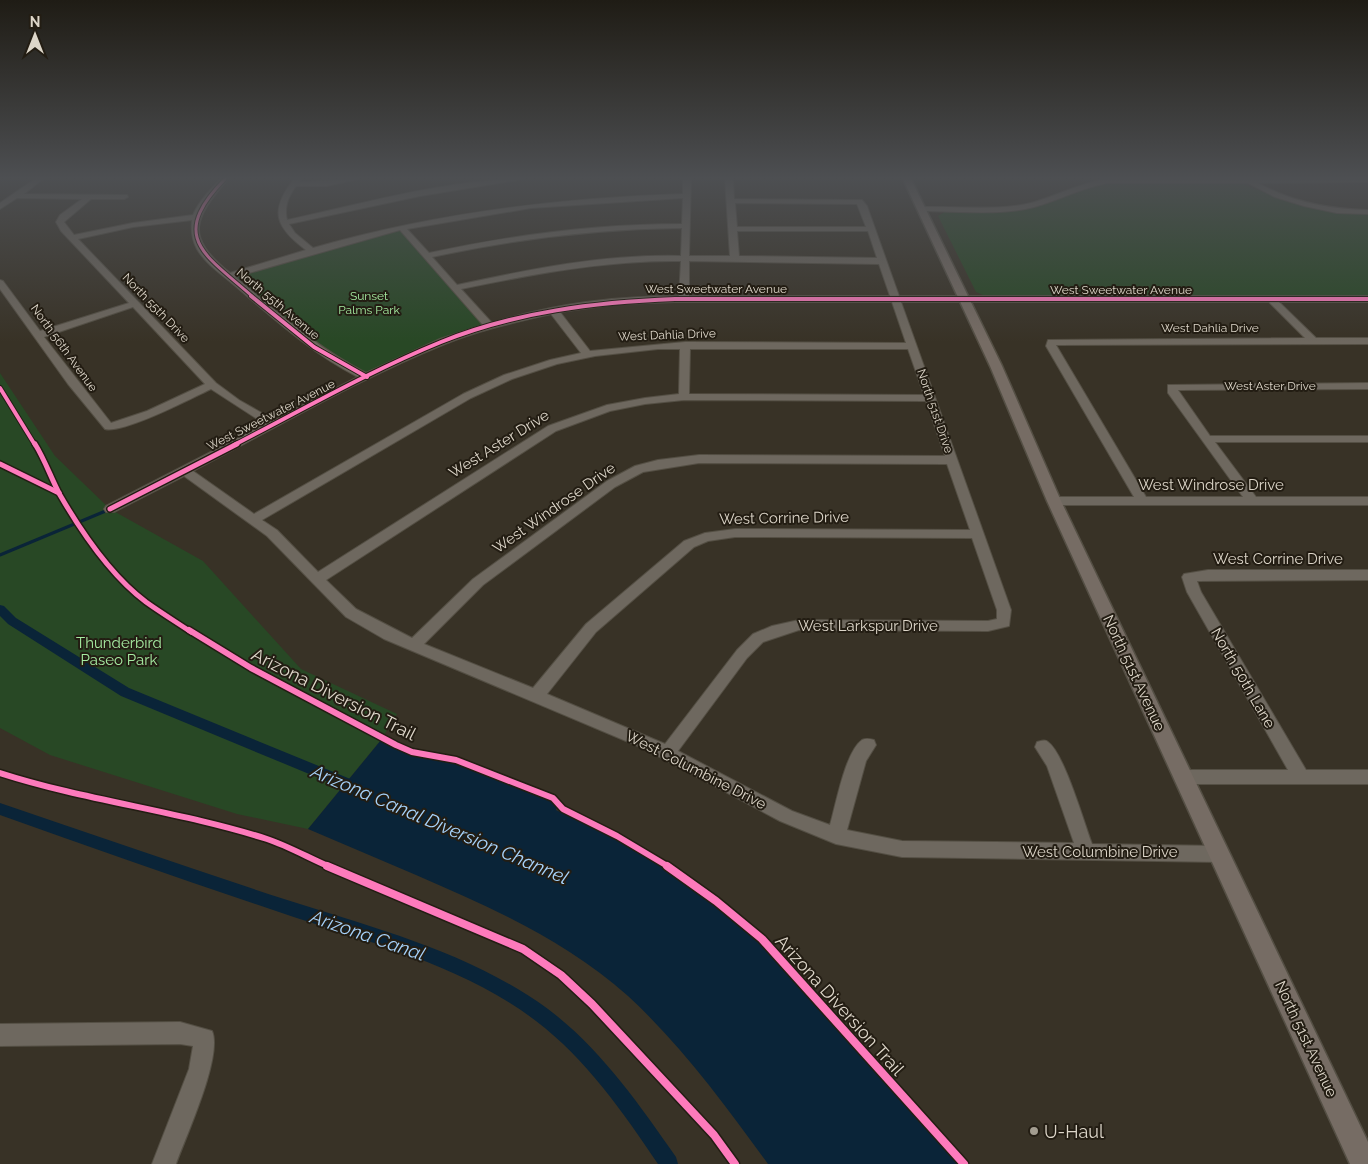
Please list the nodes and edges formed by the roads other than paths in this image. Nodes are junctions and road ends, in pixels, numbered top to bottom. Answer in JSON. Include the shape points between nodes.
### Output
{"nodes":[{"id":1,"x":69,"y":233,"type":"edge"},
{"id":2,"x":95,"y":233,"type":"edge"},
{"id":3,"x":196,"y":233,"type":"edge"},
{"id":4,"x":290,"y":233,"type":"edge"},
{"id":5,"x":381,"y":233,"type":"edge"},
{"id":6,"x":407,"y":233,"type":"edge"},
{"id":7,"x":557,"y":233,"type":"edge"},
{"id":8,"x":686,"y":233,"type":"edge"},
{"id":9,"x":733,"y":233,"type":"edge"},
{"id":10,"x":872,"y":233,"type":"edge"},
{"id":11,"x":933,"y":233,"type":"edge"},
{"id":12,"x":73,"y":238,"type":"junction"},
{"id":13,"x":312,"y":251,"type":"junction"},
{"id":14,"x":426,"y":256,"type":"junction"},
{"id":15,"x":685,"y":258,"type":"junction"},
{"id":16,"x":735,"y":260,"type":"junction"},
{"id":17,"x":882,"y":260,"type":"junction"},
{"id":18,"x":229,"y":276,"type":"junction"},
{"id":19,"x":0,"y":283,"type":"edge"},
{"id":20,"x":454,"y":288,"type":"junction"},
{"id":21,"x":684,"y":298,"type":"junction"},
{"id":22,"x":1271,"y":299,"type":"junction"},
{"id":23,"x":1368,"y":299,"type":"edge"},
{"id":24,"x":896,"y":300,"type":"junction"},
{"id":25,"x":964,"y":300,"type":"junction"},
{"id":26,"x":134,"y":304,"type":"junction"},
{"id":27,"x":553,"y":310,"type":"junction"},
{"id":28,"x":489,"y":326,"type":"junction"},
{"id":29,"x":39,"y":334,"type":"junction"},
{"id":30,"x":1368,"y":340,"type":"edge"},
{"id":31,"x":1313,"y":341,"type":"junction"},
{"id":32,"x":685,"y":345,"type":"junction"},
{"id":33,"x":912,"y":346,"type":"junction"},
{"id":34,"x":587,"y":354,"type":"junction"},
{"id":35,"x":368,"y":377,"type":"junction"},
{"id":36,"x":212,"y":385,"type":"junction"},
{"id":37,"x":1368,"y":386,"type":"edge"},
{"id":38,"x":684,"y":397,"type":"junction"},
{"id":39,"x":930,"y":398,"type":"junction"},
{"id":40,"x":274,"y":425,"type":"junction"},
{"id":41,"x":1207,"y":439,"type":"junction"},
{"id":42,"x":1368,"y":439,"type":"edge"},
{"id":43,"x":952,"y":460,"type":"junction"},
{"id":44,"x":184,"y":471,"type":"junction"},
{"id":45,"x":1054,"y":501,"type":"junction"},
{"id":46,"x":1142,"y":501,"type":"junction"},
{"id":47,"x":1252,"y":501,"type":"junction"},
{"id":48,"x":1368,"y":501,"type":"edge"},
{"id":49,"x":110,"y":509,"type":"dead end"},
{"id":50,"x":254,"y":519,"type":"junction"},
{"id":51,"x":977,"y":534,"type":"junction"},
{"id":52,"x":1368,"y":575,"type":"edge"},
{"id":53,"x":1188,"y":577,"type":"joint"},
{"id":54,"x":317,"y":579,"type":"junction"},
{"id":55,"x":1004,"y":622,"type":"joint"},
{"id":56,"x":414,"y":645,"type":"junction"},
{"id":57,"x":536,"y":696,"type":"junction"},
{"id":58,"x":868,"y":745,"type":"dead end"},
{"id":59,"x":1043,"y":747,"type":"dead end"},
{"id":60,"x":668,"y":752,"type":"junction"},
{"id":61,"x":1182,"y":777,"type":"junction"},
{"id":62,"x":1301,"y":777,"type":"junction"},
{"id":63,"x":1368,"y":777,"type":"edge"},
{"id":64,"x":836,"y":836,"type":"junction"},
{"id":65,"x":1086,"y":852,"type":"junction"},
{"id":66,"x":1219,"y":854,"type":"junction"},
{"id":67,"x":0,"y":1035,"type":"edge"},
{"id":68,"x":164,"y":1164,"type":"edge"},
{"id":69,"x":1364,"y":1164,"type":"edge"}],
"edges":[{"from":1,"to":12,"type":"street","name":"North 55th Drive"},
{"from":2,"to":12,"type":"street"},
{"from":3,"to":18,"type":"street","name":"North 55th Avenue","via":[[199,246]]},
{"from":4,"to":13,"type":"street"},
{"from":5,"to":13,"type":"street"},
{"from":6,"to":14,"type":"street"},
{"from":7,"to":14,"type":"street"},
{"from":8,"to":15,"type":"street"},
{"from":9,"to":16,"type":"street"},
{"from":10,"to":17,"type":"street","name":"North 51st Drive"},
{"from":11,"to":25,"type":"main road","name":"North 51st Avenue"},
{"from":12,"to":26,"type":"street","name":"North 55th Drive"},
{"from":13,"to":18,"type":"street"},
{"from":14,"to":20,"type":"street"},
{"from":15,"to":16,"type":"street"},
{"from":15,"to":20,"type":"street","via":[[562,266]]},
{"from":15,"to":21,"type":"street"},
{"from":16,"to":17,"type":"street"},
{"from":17,"to":24,"type":"street","name":"North 51st Drive"},
{"from":18,"to":35,"type":"street","name":"North 55th Avenue","via":[[302,339]]},
{"from":19,"to":29,"type":"street","name":"North 56th Avenue"},
{"from":20,"to":28,"type":"street"},
{"from":21,"to":24,"type":"street","name":"West Sweetwater Avenue"},
{"from":21,"to":27,"type":"street","name":"West Sweetwater Avenue"},
{"from":22,"to":23,"type":"street","name":"West Sweetwater Avenue"},
{"from":22,"to":25,"type":"street","name":"West Sweetwater Avenue"},
{"from":22,"to":31,"type":"street"},
{"from":24,"to":25,"type":"street","name":"West Sweetwater Avenue"},
{"from":24,"to":33,"type":"street","name":"North 51st Drive"},
{"from":25,"to":45,"type":"main road","name":"North 51st Avenue","via":[[999,372]]},
{"from":26,"to":29,"type":"street"},
{"from":26,"to":36,"type":"street","name":"North 55th Drive"},
{"from":27,"to":28,"type":"street","name":"West Sweetwater Avenue"},
{"from":27,"to":34,"type":"street"},
{"from":28,"to":35,"type":"street","name":"West Sweetwater Avenue","via":[[424,349]]},
{"from":29,"to":36,"type":"street","name":"North 56th Avenue","via":[[109,427],[151,414]]},
{"from":30,"to":31,"type":"street","name":"West Dahlia Drive"},
{"from":31,"to":46,"type":"street","name":"West Dahlia Drive","via":[[1052,342],[1051,346]]},
{"from":32,"to":33,"type":"street","name":"West Dahlia Drive"},
{"from":32,"to":34,"type":"street","name":"West Dahlia Drive"},
{"from":32,"to":38,"type":"street"},
{"from":33,"to":39,"type":"street","name":"North 51st Drive"},
{"from":34,"to":50,"type":"street","name":"West Dahlia Drive","via":[[535,368],[482,389]]},
{"from":35,"to":40,"type":"street","name":"West Sweetwater Avenue"},
{"from":36,"to":40,"type":"street","name":"North 55th Drive"},
{"from":37,"to":41,"type":"street","name":"West Aster Drive","via":[[1172,387],[1173,393]]},
{"from":38,"to":39,"type":"street","name":"West Aster Drive"},
{"from":38,"to":54,"type":"street","name":"West Aster Drive","via":[[610,407],[553,427]]},
{"from":39,"to":43,"type":"street","name":"North 51st Drive"},
{"from":40,"to":44,"type":"street","name":"West Sweetwater Avenue"},
{"from":41,"to":42,"type":"street"},
{"from":41,"to":47,"type":"street"},
{"from":43,"to":51,"type":"street","name":"North 51st Drive"},
{"from":43,"to":56,"type":"street","name":"West Windrose Drive","via":[[699,459],[639,469],[611,484],[478,582]]},
{"from":44,"to":49,"type":"street","name":"West Sweetwater Avenue"},
{"from":44,"to":50,"type":"street","name":"West Columbine Drive"},
{"from":45,"to":46,"type":"street","name":"West Windrose Drive"},
{"from":45,"to":61,"type":"main road","name":"North 51st Avenue"},
{"from":46,"to":47,"type":"street","name":"West Windrose Drive"},
{"from":47,"to":48,"type":"street","name":"West Windrose Drive"},
{"from":50,"to":54,"type":"street","name":"West Columbine Drive"},
{"from":51,"to":55,"type":"street","name":"North 51st Drive","via":[[1004,610]]},
{"from":51,"to":57,"type":"street","name":"West Corrine Drive","via":[[735,533],[696,540],[591,628]]},
{"from":52,"to":53,"type":"street","name":"West Corrine Drive"},
{"from":53,"to":62,"type":"street","name":"North 50th Lane"},
{"from":54,"to":56,"type":"street","name":"West Columbine Drive","via":[[361,620]]},
{"from":55,"to":60,"type":"street","name":"West Larkspur Drive","via":[[988,626],[799,625],[776,630],[758,638],[742,654]]},
{"from":56,"to":57,"type":"street","name":"West Columbine Drive"},
{"from":57,"to":60,"type":"street","name":"West Columbine Drive"},
{"from":58,"to":64,"type":"street","via":[[858,758]]},
{"from":59,"to":65,"type":"street","via":[[1054,763]]},
{"from":60,"to":64,"type":"street","name":"West Columbine Drive","via":[[786,816]]},
{"from":61,"to":62,"type":"street"},
{"from":61,"to":66,"type":"main road","name":"North 51st Avenue"},
{"from":62,"to":63,"type":"street"},
{"from":64,"to":65,"type":"street","name":"West Columbine Drive","via":[[902,849]]},
{"from":65,"to":66,"type":"street","name":"West Columbine Drive"},
{"from":66,"to":69,"type":"main road","name":"North 51st Avenue"},
{"from":67,"to":68,"type":"street","via":[[180,1033],[205,1038],[200,1069]]}]}
